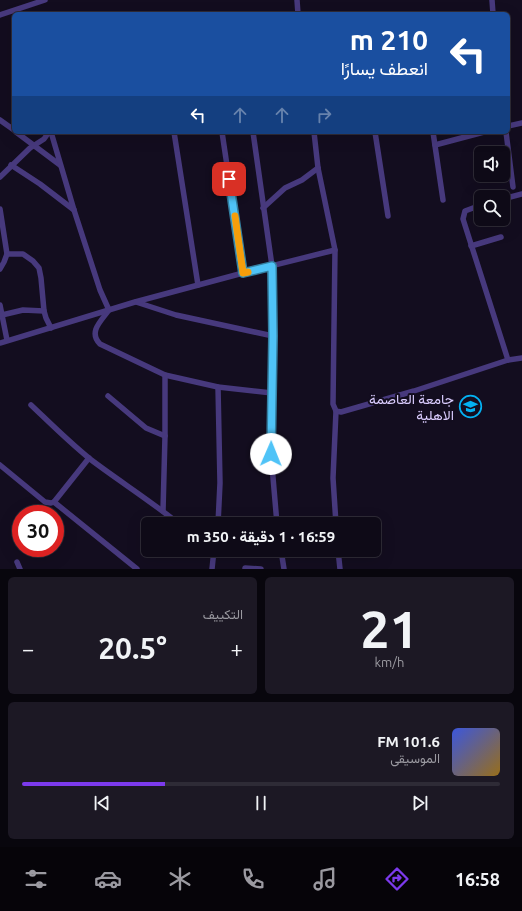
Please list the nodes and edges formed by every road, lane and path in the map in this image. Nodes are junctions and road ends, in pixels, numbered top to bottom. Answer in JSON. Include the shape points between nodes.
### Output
{"nodes":[{"id":1,"x":46,"y":0,"type":"edge"},
{"id":2,"x":296,"y":0,"type":"edge"},
{"id":3,"x":492,"y":0,"type":"edge"},
{"id":4,"x":12,"y":12,"type":"edge"},
{"id":5,"x":14,"y":12,"type":"edge"},
{"id":6,"x":298,"y":12,"type":"edge"},
{"id":7,"x":493,"y":12,"type":"edge"},
{"id":8,"x":0,"y":15,"type":"edge"},
{"id":9,"x":0,"y":120,"type":"edge"},
{"id":10,"x":522,"y":123,"type":"edge"},
{"id":11,"x":510,"y":126,"type":"edge"},
{"id":12,"x":12,"y":129,"type":"edge"},
{"id":13,"x":19,"y":134,"type":"edge"},
{"id":14,"x":48,"y":134,"type":"edge"},
{"id":15,"x":51,"y":134,"type":"edge"},
{"id":16,"x":174,"y":134,"type":"edge"},
{"id":17,"x":222,"y":134,"type":"edge"},
{"id":18,"x":253,"y":134,"type":"edge"},
{"id":19,"x":314,"y":134,"type":"edge"},
{"id":20,"x":375,"y":134,"type":"edge"},
{"id":21,"x":433,"y":134,"type":"edge"},
{"id":22,"x":476,"y":134,"type":"edge"},
{"id":23,"x":506,"y":134,"type":"edge"},
{"id":24,"x":35,"y":145,"type":"junction"},
{"id":25,"x":435,"y":145,"type":"junction"},
{"id":26,"x":11,"y":165,"type":"junction"},
{"id":27,"x":60,"y":165,"type":"junction"},
{"id":28,"x":318,"y":168,"type":"junction"},
{"id":29,"x":0,"y":177,"type":"edge"},
{"id":30,"x":513,"y":187,"type":"dead end"},
{"id":31,"x":522,"y":194,"type":"edge"},
{"id":32,"x":510,"y":197,"type":"edge"},
{"id":33,"x":443,"y":200,"type":"dead end"},
{"id":34,"x":474,"y":207,"type":"edge"},
{"id":35,"x":263,"y":208,"type":"junction"},
{"id":36,"x":0,"y":209,"type":"edge"},
{"id":37,"x":74,"y":210,"type":"junction"},
{"id":38,"x":388,"y":216,"type":"dead end"},
{"id":39,"x":501,"y":237,"type":"dead end"},
{"id":40,"x":471,"y":246,"type":"junction"},
{"id":41,"x":335,"y":250,"type":"junction"},
{"id":42,"x":7,"y":254,"type":"junction"},
{"id":43,"x":272,"y":266,"type":"junction"},
{"id":44,"x":0,"y":269,"type":"edge"},
{"id":45,"x":243,"y":273,"type":"junction"},
{"id":46,"x":198,"y":285,"type":"junction"},
{"id":47,"x":135,"y":302,"type":"junction"},
{"id":48,"x":0,"y":305,"type":"edge"},
{"id":49,"x":109,"y":310,"type":"junction"},
{"id":50,"x":44,"y":311,"type":"junction"},
{"id":51,"x":2,"y":315,"type":"junction"},
{"id":52,"x":51,"y":328,"type":"junction"},
{"id":53,"x":273,"y":336,"type":"junction"},
{"id":54,"x":8,"y":340,"type":"junction"},
{"id":55,"x":0,"y":343,"type":"edge"},
{"id":56,"x":522,"y":358,"type":"edge"},
{"id":57,"x":508,"y":360,"type":"junction"},
{"id":58,"x":165,"y":375,"type":"junction"},
{"id":59,"x":218,"y":387,"type":"junction"},
{"id":60,"x":272,"y":393,"type":"junction"},
{"id":61,"x":108,"y":396,"type":"dead end"},
{"id":62,"x":31,"y":405,"type":"dead end"},
{"id":63,"x":336,"y":411,"type":"junction"},
{"id":64,"x":166,"y":436,"type":"junction"},
{"id":65,"x":89,"y":458,"type":"junction"},
{"id":66,"x":0,"y":465,"type":"edge"},
{"id":67,"x":54,"y":502,"type":"junction"},
{"id":68,"x":163,"y":511,"type":"junction"},
{"id":69,"x":170,"y":517,"type":"edge"},
{"id":70,"x":218,"y":517,"type":"edge"},
{"id":71,"x":276,"y":517,"type":"edge"},
{"id":72,"x":336,"y":517,"type":"edge"},
{"id":73,"x":213,"y":557,"type":"edge"},
{"id":74,"x":282,"y":557,"type":"edge"},
{"id":75,"x":339,"y":557,"type":"edge"},
{"id":76,"x":17,"y":562,"type":"dead end"},
{"id":77,"x":245,"y":568,"type":"dead end"},
{"id":78,"x":20,"y":569,"type":"edge"},
{"id":79,"x":137,"y":569,"type":"edge"},
{"id":80,"x":212,"y":569,"type":"edge"},
{"id":81,"x":261,"y":569,"type":"edge"},
{"id":82,"x":284,"y":569,"type":"edge"},
{"id":83,"x":340,"y":569,"type":"edge"}],
"edges":[{"from":1,"to":5,"type":"street"},
{"from":2,"to":6,"type":"street"},
{"from":3,"to":7,"type":"street"},
{"from":4,"to":8,"type":"street"},
{"from":9,"to":12,"type":"street"},
{"from":10,"to":11,"type":"street"},
{"from":13,"to":24,"type":"street"},
{"from":14,"to":24,"type":"street"},
{"from":15,"to":27,"type":"street"},
{"from":16,"to":46,"type":"street"},
{"from":17,"to":45,"type":"street"},
{"from":18,"to":35,"type":"street"},
{"from":19,"to":28,"type":"street"},
{"from":20,"to":38,"type":"street"},
{"from":21,"to":25,"type":"street"},
{"from":22,"to":25,"type":"street"},
{"from":23,"to":30,"type":"street"},
{"from":24,"to":26,"type":"street"},
{"from":24,"to":27,"type":"street"},
{"from":25,"to":33,"type":"street"},
{"from":26,"to":29,"type":"street"},
{"from":26,"to":37,"type":"street"},
{"from":27,"to":37,"type":"street"},
{"from":28,"to":35,"type":"street","via":[[285,188]]},
{"from":28,"to":41,"type":"street"},
{"from":31,"to":32,"type":"street"},
{"from":34,"to":40,"type":"street","via":[[463,214]]},
{"from":35,"to":43,"type":"street"},
{"from":36,"to":42,"type":"street"},
{"from":37,"to":49,"type":"street"},
{"from":39,"to":40,"type":"street"},
{"from":40,"to":57,"type":"street"},
{"from":41,"to":43,"type":"street"},
{"from":41,"to":63,"type":"street","via":[[333,404]]},
{"from":42,"to":44,"type":"street"},
{"from":42,"to":50,"type":"street","via":[[23,254],[39,268]]},
{"from":43,"to":45,"type":"street"},
{"from":43,"to":53,"type":"street"},
{"from":45,"to":46,"type":"street"},
{"from":46,"to":47,"type":"street"},
{"from":47,"to":49,"type":"street"},
{"from":47,"to":53,"type":"street","via":[[182,316]]},
{"from":48,"to":51,"type":"street"},
{"from":49,"to":52,"type":"street"},
{"from":49,"to":58,"type":"street","via":[[95,329],[97,341]]},
{"from":50,"to":51,"type":"street","via":[[23,310]]},
{"from":50,"to":52,"type":"street"},
{"from":51,"to":54,"type":"street"},
{"from":52,"to":54,"type":"street"},
{"from":53,"to":60,"type":"street"},
{"from":54,"to":55,"type":"street"},
{"from":56,"to":57,"type":"street"},
{"from":57,"to":63,"type":"street","via":[[414,391],[341,412]]},
{"from":58,"to":59,"type":"street"},
{"from":58,"to":64,"type":"street"},
{"from":59,"to":60,"type":"street"},
{"from":59,"to":70,"type":"street"},
{"from":60,"to":71,"type":"street","via":[[271,454]]},
{"from":61,"to":64,"type":"street","via":[[146,428]]},
{"from":62,"to":65,"type":"street"},
{"from":63,"to":72,"type":"street"},
{"from":64,"to":68,"type":"street"},
{"from":65,"to":67,"type":"street"},
{"from":65,"to":68,"type":"street"},
{"from":66,"to":67,"type":"street","via":[[45,502]]},
{"from":67,"to":79,"type":"street"},
{"from":68,"to":69,"type":"street"},
{"from":73,"to":80,"type":"street"},
{"from":74,"to":82,"type":"street"},
{"from":75,"to":83,"type":"street"},
{"from":76,"to":78,"type":"street"},
{"from":77,"to":81,"type":"street"}]}
